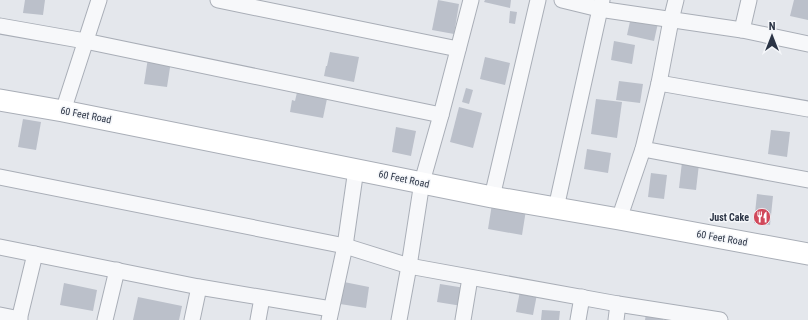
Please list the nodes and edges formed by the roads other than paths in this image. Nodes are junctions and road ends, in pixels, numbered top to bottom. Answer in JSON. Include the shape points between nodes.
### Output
{"nodes":[{"id":1,"x":98,"y":0,"type":"edge"},
{"id":2,"x":218,"y":0,"type":"edge"},
{"id":3,"x":472,"y":0,"type":"edge"},
{"id":4,"x":538,"y":0,"type":"edge"},
{"id":5,"x":562,"y":0,"type":"edge"},
{"id":6,"x":676,"y":0,"type":"edge"},
{"id":7,"x":749,"y":0,"type":"edge"},
{"id":8,"x":600,"y":4,"type":"edge"},
{"id":9,"x":671,"y":20,"type":"junction"},
{"id":10,"x":0,"y":26,"type":"edge"},
{"id":11,"x":742,"y":30,"type":"junction"},
{"id":12,"x":85,"y":41,"type":"junction"},
{"id":13,"x":808,"y":44,"type":"edge"},
{"id":14,"x":458,"y":49,"type":"junction"},
{"id":15,"x":659,"y":82,"type":"junction"},
{"id":16,"x":0,"y":100,"type":"edge"},
{"id":17,"x":808,"y":109,"type":"edge"},
{"id":18,"x":63,"y":111,"type":"junction"},
{"id":19,"x":441,"y":114,"type":"junction"},
{"id":20,"x":642,"y":149,"type":"junction"},
{"id":21,"x":356,"y":169,"type":"junction"},
{"id":22,"x":0,"y":177,"type":"edge"},
{"id":23,"x":808,"y":180,"type":"edge"},
{"id":24,"x":422,"y":182,"type":"junction"},
{"id":25,"x":492,"y":197,"type":"junction"},
{"id":26,"x":556,"y":208,"type":"junction"},
{"id":27,"x":619,"y":219,"type":"junction"},
{"id":28,"x":345,"y":246,"type":"junction"},
{"id":29,"x":0,"y":247,"type":"edge"},
{"id":30,"x":34,"y":254,"type":"junction"},
{"id":31,"x":808,"y":254,"type":"edge"},
{"id":32,"x":409,"y":266,"type":"junction"},
{"id":33,"x":117,"y":270,"type":"junction"},
{"id":34,"x":470,"y":278,"type":"junction"},
{"id":35,"x":199,"y":287,"type":"junction"},
{"id":36,"x":262,"y":298,"type":"junction"},
{"id":37,"x":582,"y":298,"type":"junction"},
{"id":38,"x":618,"y":304,"type":"junction"},
{"id":39,"x":0,"y":315,"type":"edge"},
{"id":40,"x":330,"y":315,"type":"edge"},
{"id":41,"x":20,"y":319,"type":"edge"},
{"id":42,"x":105,"y":320,"type":"edge"},
{"id":43,"x":192,"y":320,"type":"edge"},
{"id":44,"x":258,"y":320,"type":"edge"},
{"id":45,"x":399,"y":320,"type":"edge"},
{"id":46,"x":463,"y":320,"type":"edge"},
{"id":47,"x":578,"y":320,"type":"edge"},
{"id":48,"x":616,"y":320,"type":"edge"},
{"id":49,"x":720,"y":320,"type":"edge"}],
"edges":[{"from":1,"to":12,"type":"street"},
{"from":2,"to":14,"type":"street"},
{"from":3,"to":14,"type":"street"},
{"from":4,"to":25,"type":"street"},
{"from":5,"to":8,"type":"street"},
{"from":6,"to":9,"type":"street"},
{"from":7,"to":11,"type":"street"},
{"from":8,"to":9,"type":"street"},
{"from":8,"to":26,"type":"street"},
{"from":9,"to":11,"type":"street"},
{"from":9,"to":15,"type":"street"},
{"from":10,"to":12,"type":"street"},
{"from":11,"to":13,"type":"street"},
{"from":12,"to":18,"type":"street"},
{"from":12,"to":19,"type":"street"},
{"from":14,"to":19,"type":"street"},
{"from":15,"to":17,"type":"street"},
{"from":15,"to":20,"type":"street"},
{"from":16,"to":18,"type":"street","name":"60 Feet Road"},
{"from":18,"to":21,"type":"street","name":"60 Feet Road"},
{"from":19,"to":24,"type":"street"},
{"from":20,"to":23,"type":"street"},
{"from":20,"to":27,"type":"street"},
{"from":21,"to":24,"type":"street","name":"60 Feet Road"},
{"from":21,"to":28,"type":"street"},
{"from":22,"to":28,"type":"street"},
{"from":24,"to":25,"type":"street","name":"60 Feet Road"},
{"from":24,"to":32,"type":"street"},
{"from":25,"to":26,"type":"street","name":"60 Feet Road"},
{"from":26,"to":27,"type":"street","name":"60 Feet Road"},
{"from":27,"to":31,"type":"street","name":"60 Feet Road"},
{"from":28,"to":32,"type":"street"},
{"from":28,"to":40,"type":"street"},
{"from":29,"to":30,"type":"street"},
{"from":30,"to":33,"type":"street"},
{"from":30,"to":41,"type":"street"},
{"from":32,"to":34,"type":"street"},
{"from":32,"to":45,"type":"street"},
{"from":33,"to":35,"type":"street"},
{"from":33,"to":42,"type":"street"},
{"from":34,"to":37,"type":"street"},
{"from":34,"to":46,"type":"street"},
{"from":35,"to":36,"type":"street"},
{"from":35,"to":43,"type":"street"},
{"from":36,"to":40,"type":"street"},
{"from":36,"to":44,"type":"street"},
{"from":37,"to":38,"type":"street"},
{"from":37,"to":47,"type":"street"},
{"from":38,"to":48,"type":"street"},
{"from":38,"to":49,"type":"street"},
{"from":39,"to":41,"type":"street"}]}
